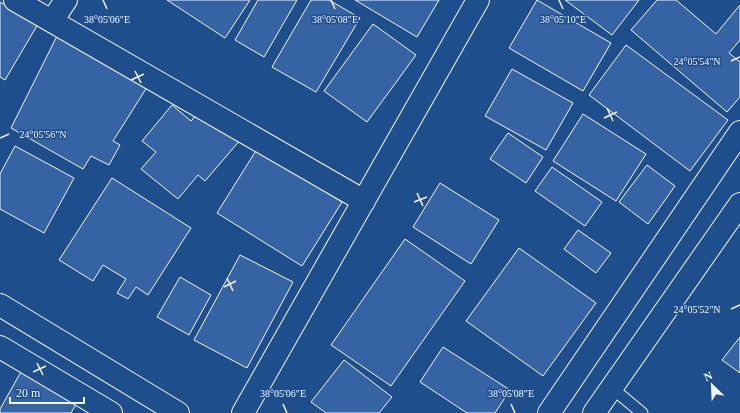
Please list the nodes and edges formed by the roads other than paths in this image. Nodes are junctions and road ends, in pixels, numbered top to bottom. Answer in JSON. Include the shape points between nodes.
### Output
{"nodes":[{"id":1,"x":15,"y":0,"type":"edge"},
{"id":2,"x":66,"y":0,"type":"edge"},
{"id":3,"x":478,"y":0,"type":"edge"},
{"id":4,"x":52,"y":21,"type":"junction"},
{"id":5,"x":740,"y":132,"type":"edge"},
{"id":6,"x":364,"y":201,"type":"junction"},
{"id":7,"x":740,"y":204,"type":"edge"},
{"id":8,"x":0,"y":305,"type":"edge"},
{"id":9,"x":0,"y":347,"type":"edge"},
{"id":10,"x":612,"y":388,"type":"junction"},
{"id":11,"x":111,"y":413,"type":"edge"},
{"id":12,"x":178,"y":413,"type":"edge"},
{"id":13,"x":243,"y":413,"type":"edge"},
{"id":14,"x":549,"y":413,"type":"edge"},
{"id":15,"x":594,"y":413,"type":"edge"},
{"id":16,"x":642,"y":413,"type":"edge"}],
"edges":[{"from":1,"to":4,"type":"street"},
{"from":2,"to":4,"type":"street"},
{"from":3,"to":6,"type":"street"},
{"from":4,"to":6,"type":"street"},
{"from":5,"to":14,"type":"street"},
{"from":6,"to":13,"type":"street"},
{"from":7,"to":10,"type":"street"},
{"from":8,"to":12,"type":"street"},
{"from":9,"to":11,"type":"street"},
{"from":10,"to":15,"type":"street"},
{"from":10,"to":16,"type":"lane"}]}
